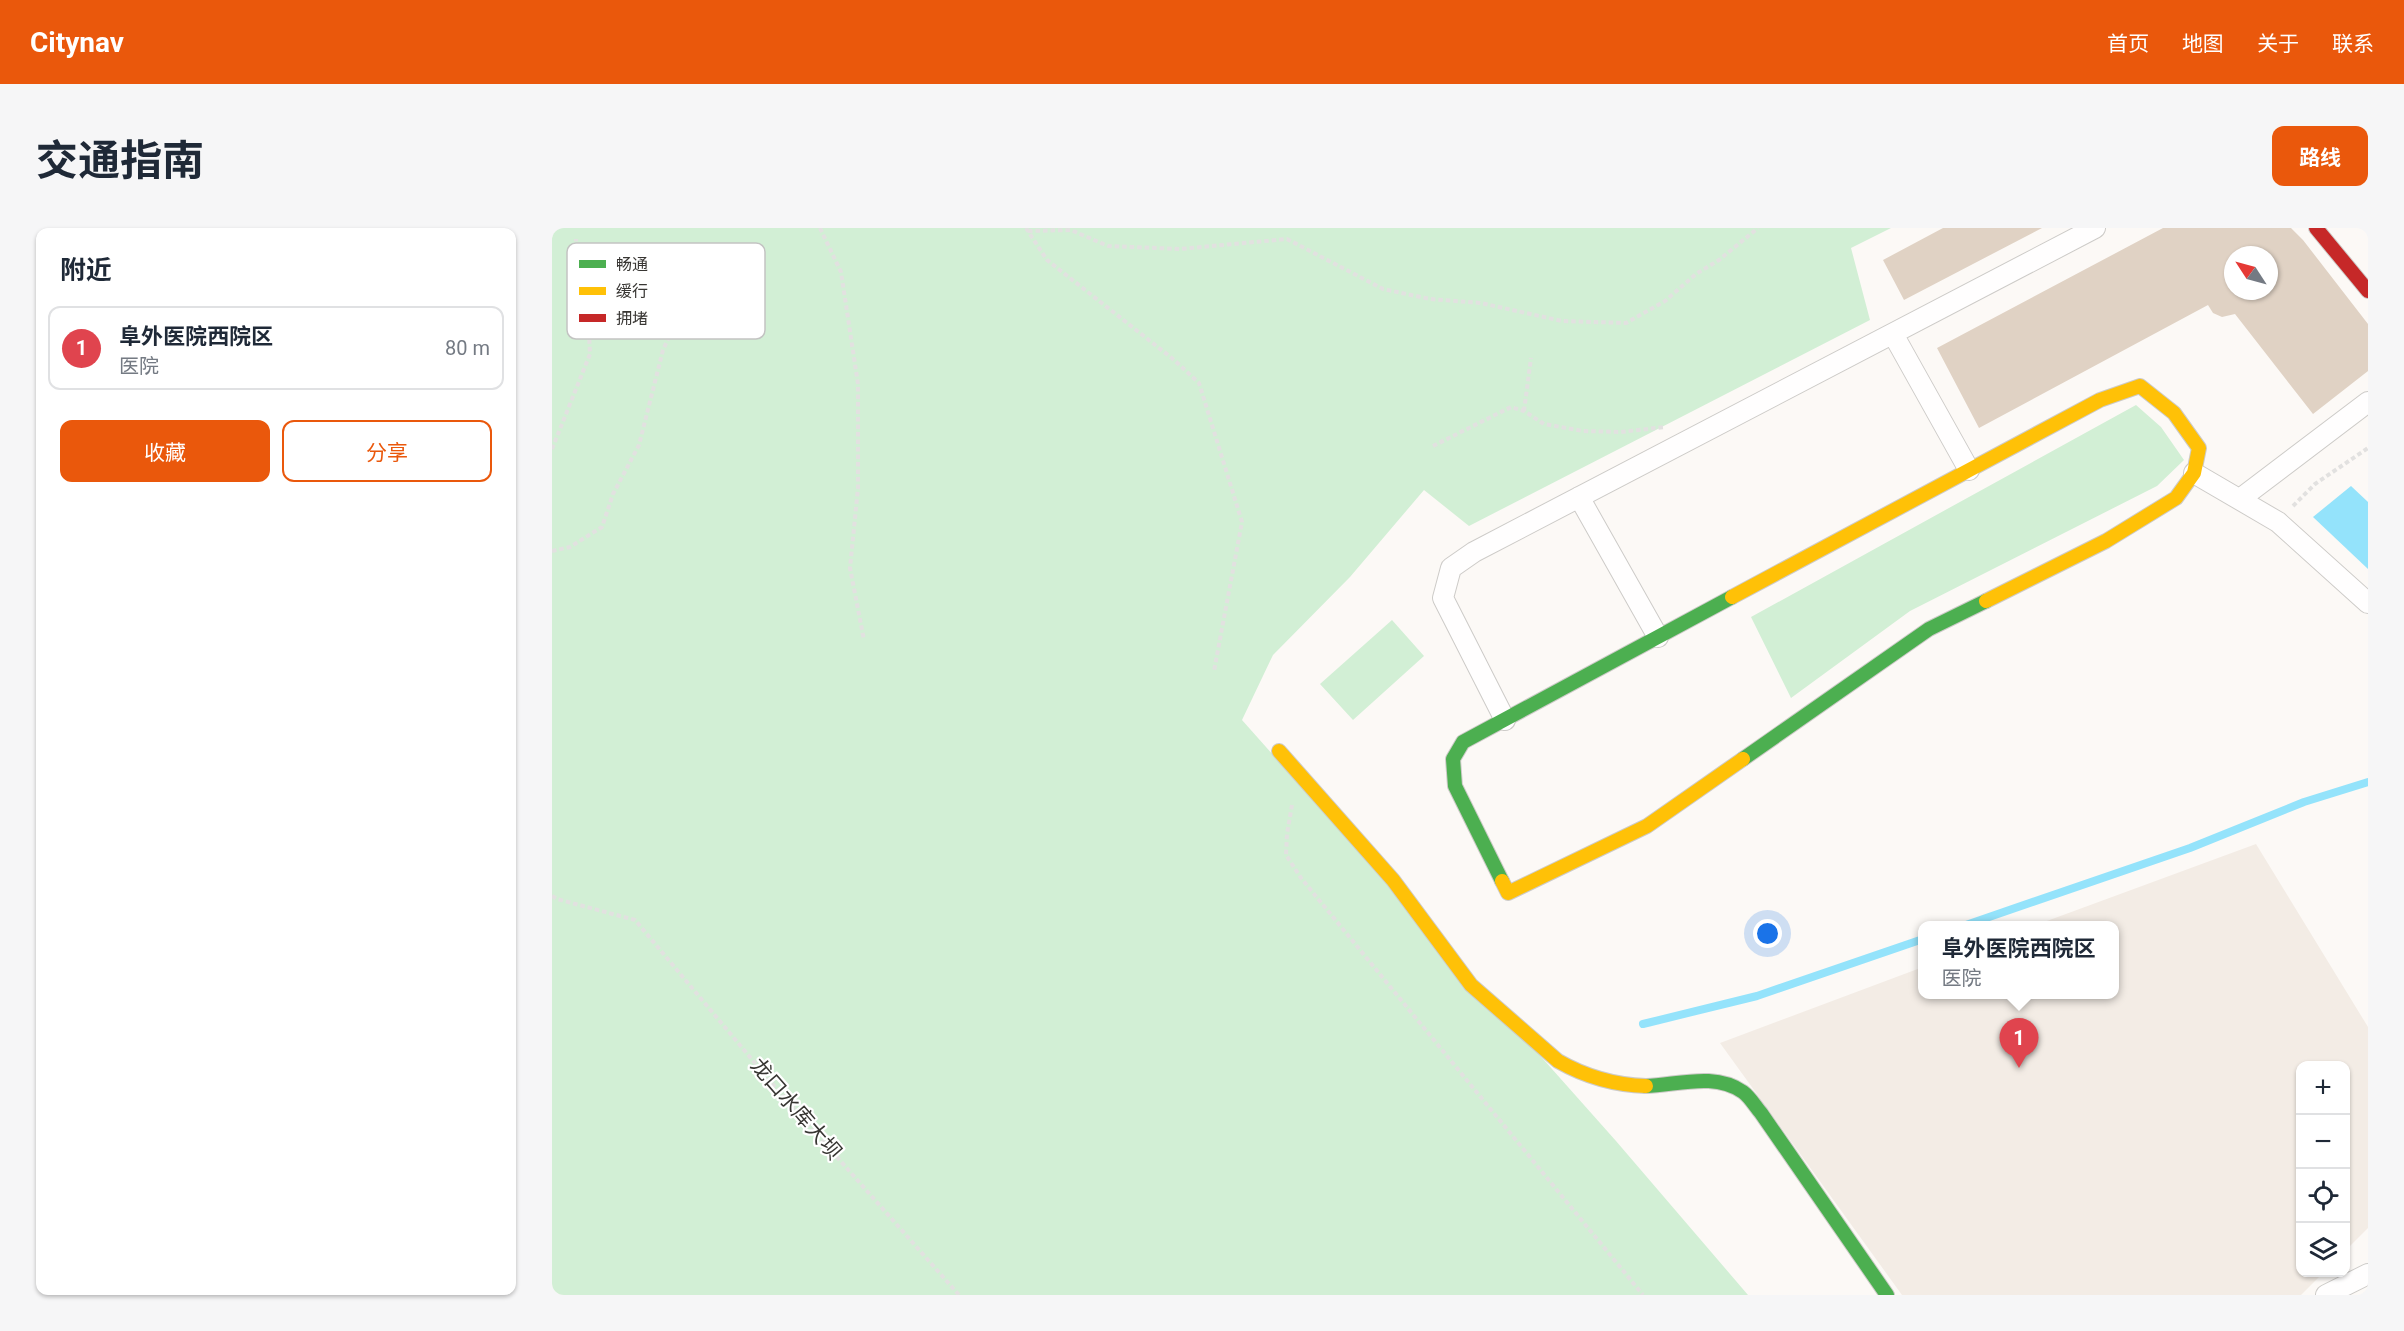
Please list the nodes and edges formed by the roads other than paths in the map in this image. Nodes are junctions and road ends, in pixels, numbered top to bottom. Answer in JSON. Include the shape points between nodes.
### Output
{"nodes":[{"id":1,"x":2095,"y":228,"type":"edge"},
{"id":2,"x":2316,"y":228,"type":"edge"},
{"id":3,"x":2368,"y":291,"type":"edge"},
{"id":4,"x":1893,"y":334,"type":"junction"},
{"id":5,"x":2368,"y":402,"type":"edge"},
{"id":6,"x":1969,"y":470,"type":"junction"},
{"id":7,"x":2194,"y":472,"type":"junction"},
{"id":8,"x":1579,"y":497,"type":"junction"},
{"id":9,"x":2240,"y":499,"type":"junction"},
{"id":10,"x":2368,"y":603,"type":"edge"},
{"id":11,"x":1658,"y":637,"type":"junction"},
{"id":12,"x":1505,"y":720,"type":"junction"},
{"id":13,"x":1279,"y":750,"type":"dead end"},
{"id":14,"x":2368,"y":1274,"type":"edge"},
{"id":15,"x":1887,"y":1295,"type":"edge"},
{"id":16,"x":2326,"y":1295,"type":"edge"}],
"edges":[{"from":1,"to":4,"type":"street"},
{"from":2,"to":3,"type":"street"},
{"from":4,"to":6,"type":"street"},
{"from":4,"to":8,"type":"street"},
{"from":5,"to":9,"type":"street"},
{"from":6,"to":7,"type":"street","via":[[2100,400],[2140,386],[2184,422],[2199,448]]},
{"from":6,"to":11,"type":"street"},
{"from":7,"to":9,"type":"street"},
{"from":7,"to":12,"type":"street","via":[[2176,498],[2106,541],[1929,629],[1647,826],[1508,893],[1455,786],[1453,759],[1463,742]]},
{"from":8,"to":11,"type":"street"},
{"from":8,"to":12,"type":"street","via":[[1451,568],[1443,598]]},
{"from":9,"to":10,"type":"street","via":[[2278,522]]},
{"from":11,"to":12,"type":"street"},
{"from":13,"to":15,"type":"street","via":[[1393,880],[1471,985],[1558,1061],[1600,1081],[1647,1086],[1701,1080],[1723,1083],[1743,1092]]},
{"from":14,"to":16,"type":"street"}]}
